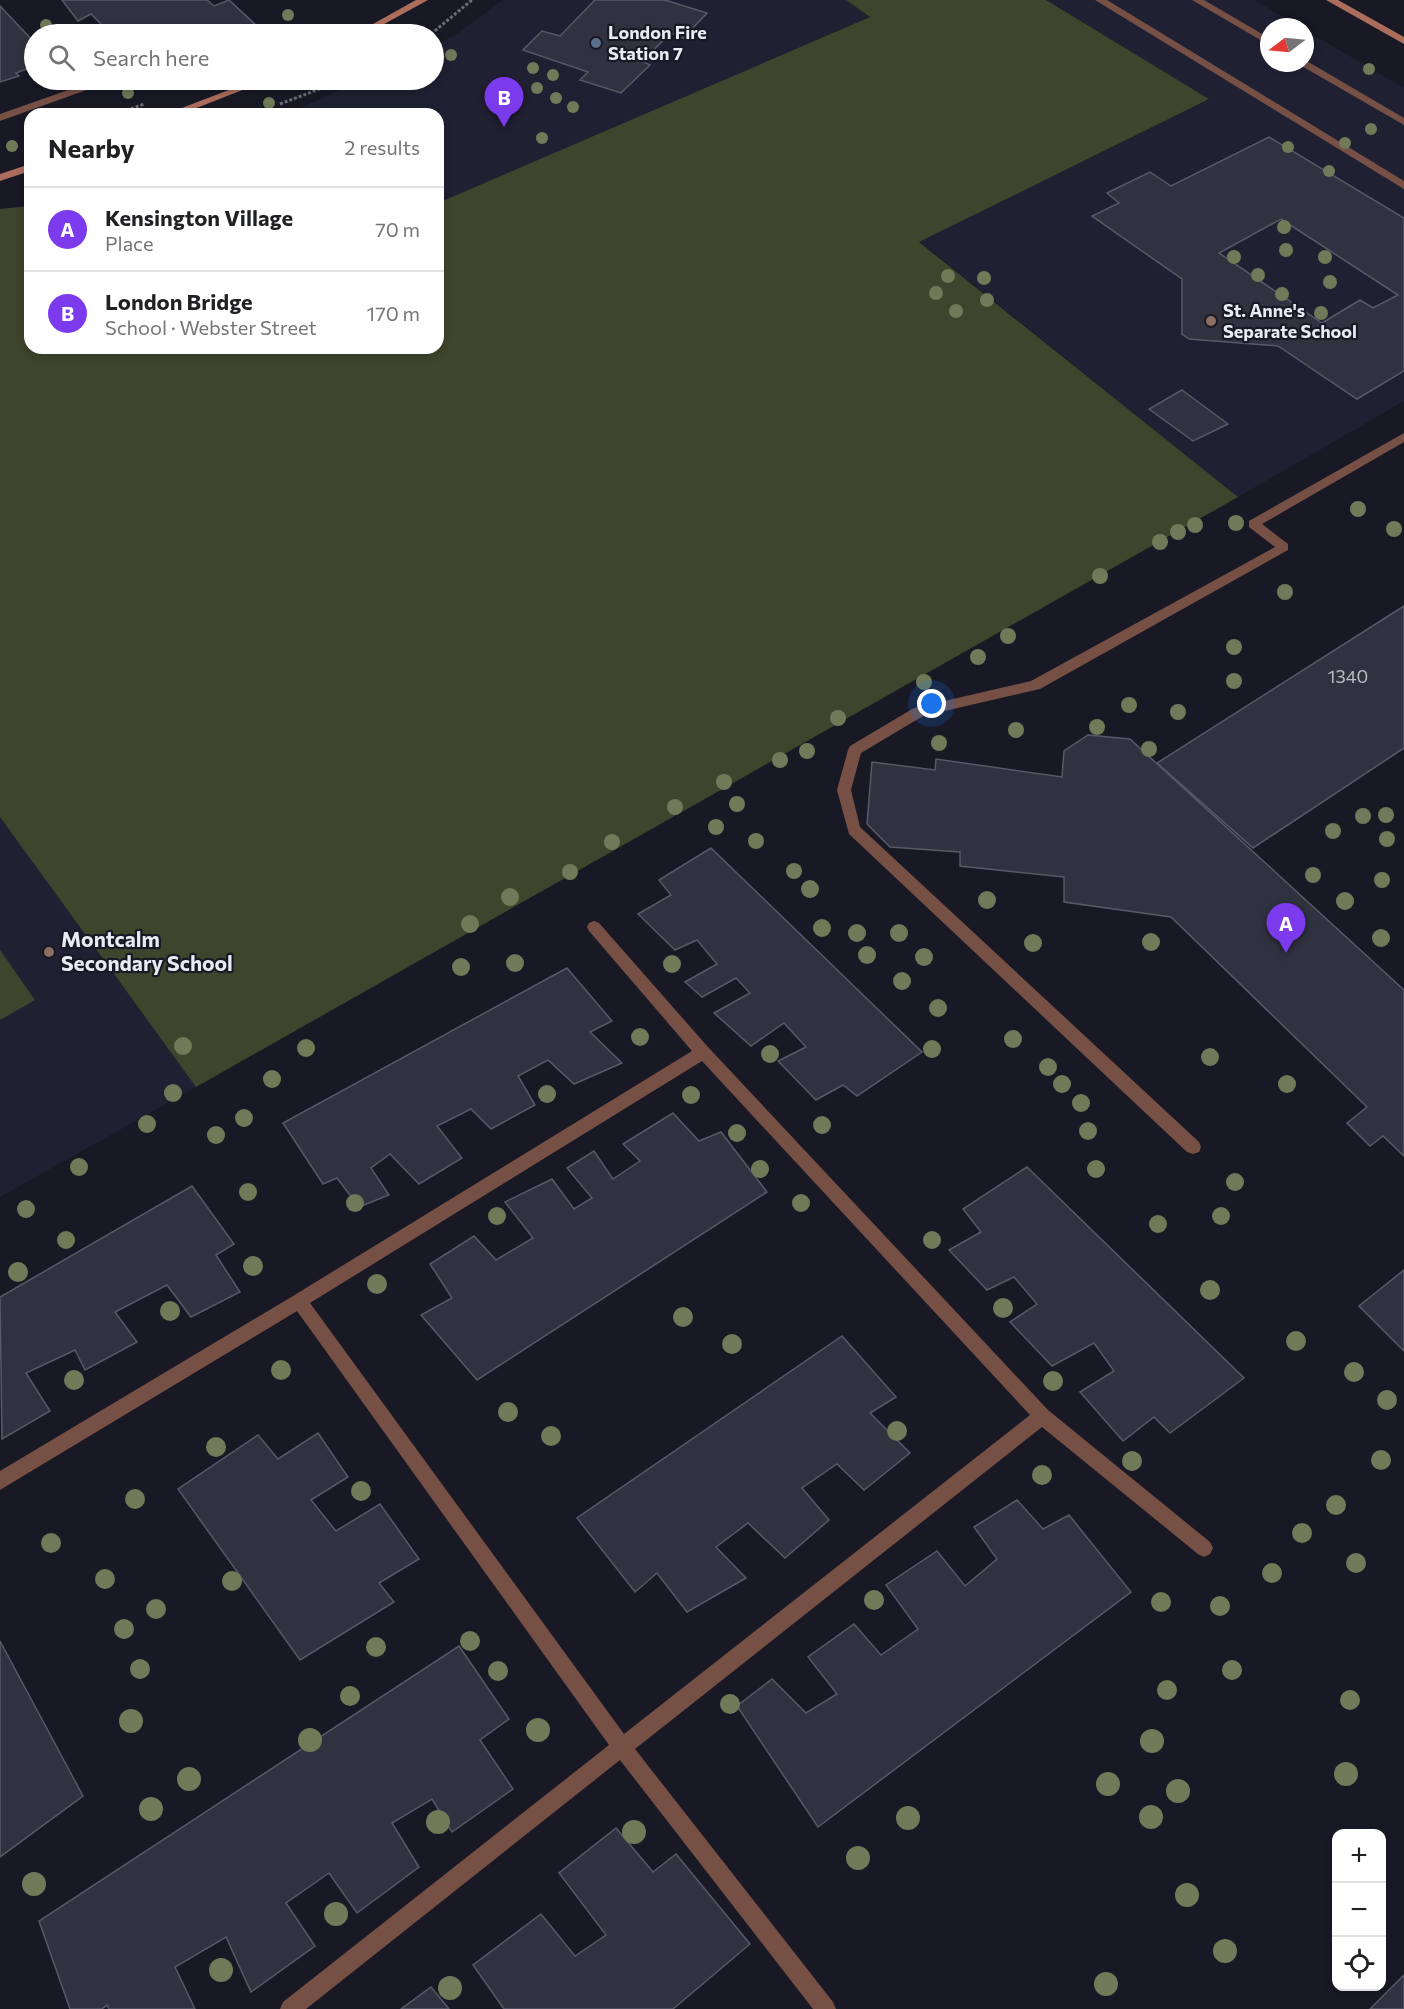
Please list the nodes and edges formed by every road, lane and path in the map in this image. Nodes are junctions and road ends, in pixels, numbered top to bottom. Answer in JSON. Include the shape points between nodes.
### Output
{"nodes":[{"id":1,"x":423,"y":0,"type":"edge"},
{"id":2,"x":472,"y":0,"type":"edge"},
{"id":3,"x":1100,"y":0,"type":"edge"},
{"id":4,"x":1197,"y":0,"type":"edge"},
{"id":5,"x":1331,"y":0,"type":"edge"},
{"id":6,"x":379,"y":24,"type":"edge"},
{"id":7,"x":443,"y":24,"type":"edge"},
{"id":8,"x":1260,"y":37,"type":"edge"},
{"id":9,"x":1404,"y":41,"type":"edge"},
{"id":10,"x":1314,"y":69,"type":"edge"},
{"id":11,"x":77,"y":90,"type":"edge"},
{"id":12,"x":236,"y":90,"type":"edge"},
{"id":13,"x":317,"y":90,"type":"edge"},
{"id":14,"x":277,"y":105,"type":"dead end"},
{"id":15,"x":28,"y":108,"type":"edge"},
{"id":16,"x":187,"y":108,"type":"edge"},
{"id":17,"x":24,"y":109,"type":"edge"},
{"id":18,"x":0,"y":118,"type":"edge"},
{"id":19,"x":1404,"y":122,"type":"edge"},
{"id":20,"x":24,"y":169,"type":"edge"},
{"id":21,"x":0,"y":178,"type":"edge"},
{"id":22,"x":1404,"y":186,"type":"edge"},
{"id":23,"x":1404,"y":437,"type":"edge"},
{"id":24,"x":594,"y":927,"type":"dead end"},
{"id":25,"x":703,"y":1052,"type":"junction"},
{"id":26,"x":1193,"y":1147,"type":"dead end"},
{"id":27,"x":299,"y":1301,"type":"junction"},
{"id":28,"x":1042,"y":1416,"type":"junction"},
{"id":29,"x":0,"y":1481,"type":"edge"},
{"id":30,"x":1204,"y":1548,"type":"dead end"},
{"id":31,"x":621,"y":1746,"type":"junction"},
{"id":32,"x":290,"y":2009,"type":"edge"},
{"id":33,"x":826,"y":2009,"type":"edge"}],
"edges":[{"from":1,"to":6,"type":"street"},
{"from":2,"to":7,"type":"path"},
{"from":3,"to":22,"type":"lane"},
{"from":4,"to":8,"type":"lane"},
{"from":5,"to":9,"type":"street"},
{"from":10,"to":19,"type":"lane"},
{"from":11,"to":15,"type":"lane"},
{"from":12,"to":16,"type":"street"},
{"from":13,"to":14,"type":"path"},
{"from":17,"to":18,"type":"lane"},
{"from":20,"to":21,"type":"street"},
{"from":23,"to":26,"type":"lane","via":[[1253,524],[1284,547],[1035,685],[920,712],[855,750],[844,790],[854,830]]},
{"from":24,"to":25,"type":"lane"},
{"from":25,"to":27,"type":"lane"},
{"from":25,"to":28,"type":"lane"},
{"from":27,"to":29,"type":"lane"},
{"from":27,"to":31,"type":"lane"},
{"from":28,"to":30,"type":"lane"},
{"from":28,"to":31,"type":"lane"},
{"from":31,"to":32,"type":"lane"},
{"from":31,"to":33,"type":"lane"}]}
